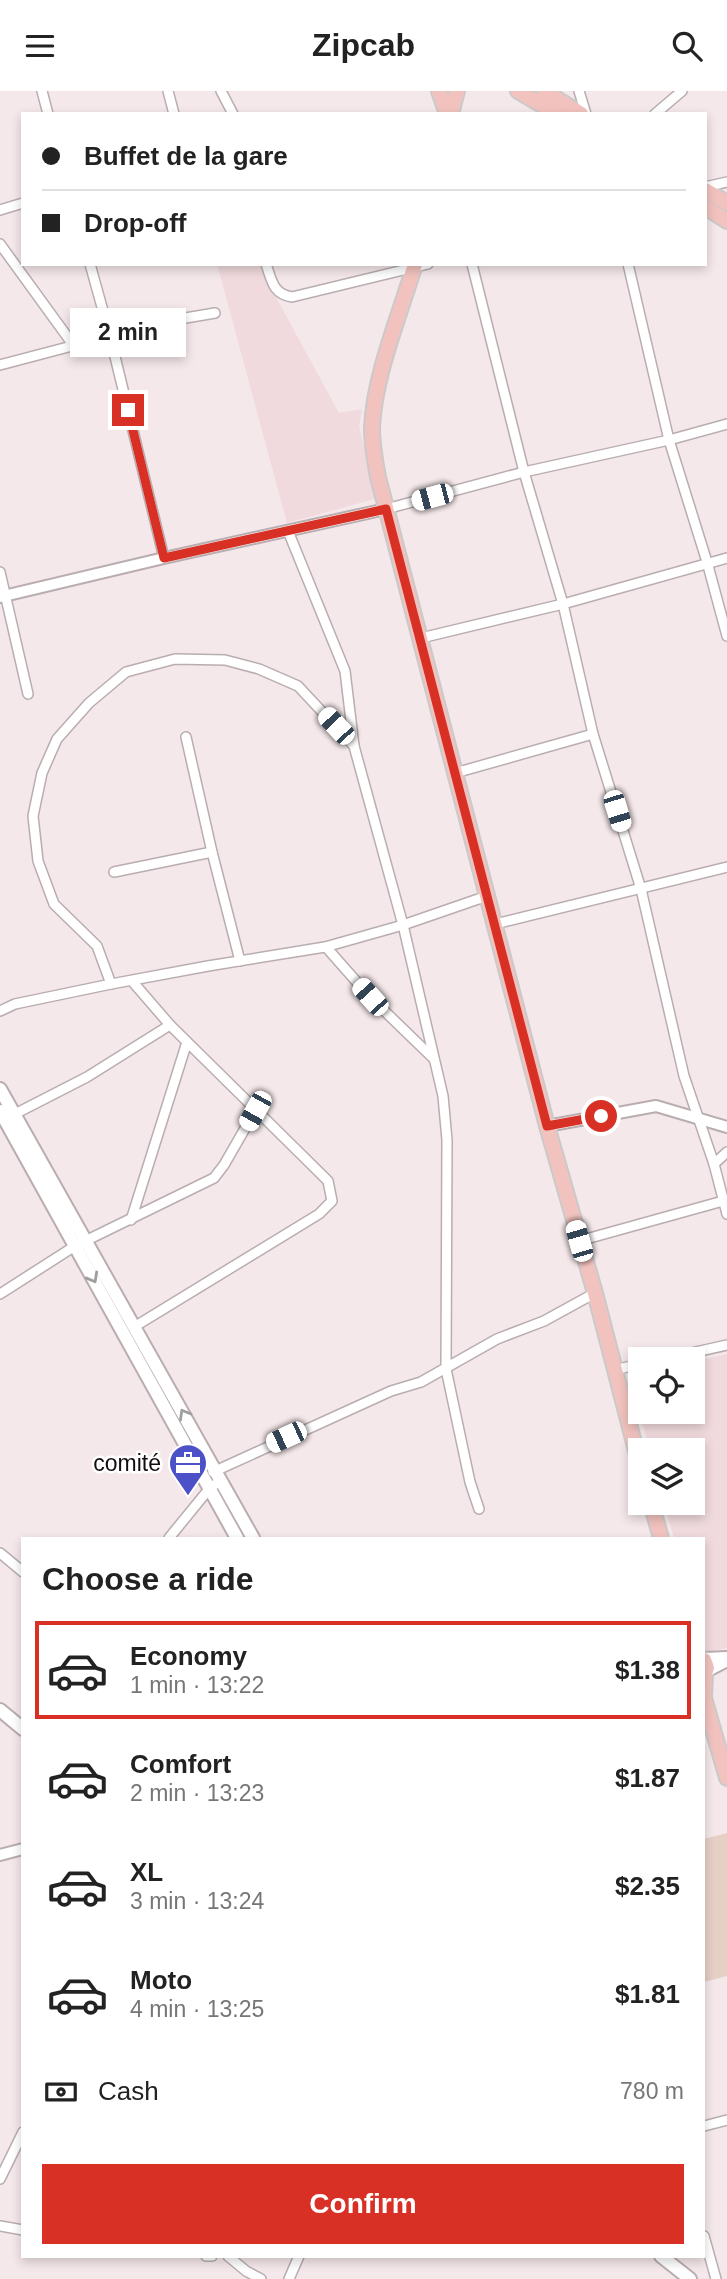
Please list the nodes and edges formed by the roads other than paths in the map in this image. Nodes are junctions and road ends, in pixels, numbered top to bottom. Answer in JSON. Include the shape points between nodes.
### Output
{"nodes":[{"id":1,"x":42,"y":91,"type":"edge"},
{"id":2,"x":168,"y":91,"type":"edge"},
{"id":3,"x":221,"y":91,"type":"edge"},
{"id":4,"x":439,"y":91,"type":"edge"},
{"id":5,"x":457,"y":91,"type":"edge"},
{"id":6,"x":518,"y":91,"type":"edge"},
{"id":7,"x":544,"y":91,"type":"edge"},
{"id":8,"x":579,"y":91,"type":"edge"},
{"id":9,"x":682,"y":91,"type":"edge"},
{"id":10,"x":47,"y":112,"type":"edge"},
{"id":11,"x":173,"y":112,"type":"edge"},
{"id":12,"x":232,"y":112,"type":"edge"},
{"id":13,"x":448,"y":112,"type":"edge"},
{"id":14,"x":450,"y":112,"type":"edge"},
{"id":15,"x":553,"y":112,"type":"edge"},
{"id":16,"x":578,"y":112,"type":"edge"},
{"id":17,"x":585,"y":112,"type":"edge"},
{"id":18,"x":657,"y":112,"type":"edge"},
{"id":19,"x":727,"y":182,"type":"edge"},
{"id":20,"x":707,"y":188,"type":"edge"},
{"id":21,"x":707,"y":190,"type":"edge"},
{"id":22,"x":727,"y":203,"type":"edge"},
{"id":23,"x":21,"y":205,"type":"edge"},
{"id":24,"x":707,"y":208,"type":"edge"},
{"id":25,"x":0,"y":210,"type":"edge"},
{"id":26,"x":727,"y":221,"type":"edge"},
{"id":27,"x":0,"y":244,"type":"edge"},
{"id":28,"x":91,"y":266,"type":"edge"},
{"id":29,"x":267,"y":266,"type":"edge"},
{"id":30,"x":414,"y":266,"type":"edge"},
{"id":31,"x":472,"y":266,"type":"edge"},
{"id":32,"x":628,"y":266,"type":"edge"},
{"id":33,"x":215,"y":313,"type":"dead end"},
{"id":34,"x":109,"y":333,"type":"junction"},
{"id":35,"x":74,"y":346,"type":"junction"},
{"id":36,"x":0,"y":365,"type":"edge"},
{"id":37,"x":727,"y":424,"type":"edge"},
{"id":38,"x":669,"y":440,"type":"junction"},
{"id":39,"x":524,"y":472,"type":"junction"},
{"id":40,"x":386,"y":509,"type":"junction"},
{"id":41,"x":288,"y":531,"type":"junction"},
{"id":42,"x":164,"y":558,"type":"junction"},
{"id":43,"x":727,"y":558,"type":"edge"},
{"id":44,"x":707,"y":562,"type":"junction"},
{"id":45,"x":0,"y":572,"type":"edge"},
{"id":46,"x":3,"y":597,"type":"edge"},
{"id":47,"x":563,"y":604,"type":"junction"},
{"id":48,"x":727,"y":636,"type":"edge"},
{"id":49,"x":421,"y":638,"type":"junction"},
{"id":50,"x":27,"y":694,"type":"dead end"},
{"id":51,"x":593,"y":734,"type":"junction"},
{"id":52,"x":186,"y":737,"type":"dead end"},
{"id":53,"x":354,"y":746,"type":"junction"},
{"id":54,"x":455,"y":773,"type":"junction"},
{"id":55,"x":212,"y":852,"type":"junction"},
{"id":56,"x":727,"y":867,"type":"edge"},
{"id":57,"x":114,"y":871,"type":"dead end"},
{"id":58,"x":641,"y":889,"type":"junction"},
{"id":59,"x":487,"y":897,"type":"junction"},
{"id":60,"x":495,"y":924,"type":"junction"},
{"id":61,"x":403,"y":925,"type":"junction"},
{"id":62,"x":327,"y":947,"type":"junction"},
{"id":63,"x":240,"y":961,"type":"junction"},
{"id":64,"x":132,"y":981,"type":"junction"},
{"id":65,"x":111,"y":984,"type":"junction"},
{"id":66,"x":0,"y":1011,"type":"edge"},
{"id":67,"x":170,"y":1025,"type":"junction"},
{"id":68,"x":187,"y":1042,"type":"junction"},
{"id":69,"x":435,"y":1060,"type":"junction"},
{"id":70,"x":0,"y":1089,"type":"edge"},
{"id":71,"x":255,"y":1111,"type":"junction"},
{"id":72,"x":6,"y":1115,"type":"edge"},
{"id":73,"x":700,"y":1120,"type":"junction"},
{"id":74,"x":547,"y":1126,"type":"junction"},
{"id":75,"x":727,"y":1126,"type":"edge"},
{"id":76,"x":727,"y":1152,"type":"edge"},
{"id":77,"x":715,"y":1164,"type":"junction"},
{"id":78,"x":723,"y":1201,"type":"junction"},
{"id":79,"x":727,"y":1214,"type":"edge"},
{"id":80,"x":131,"y":1220,"type":"junction"},
{"id":81,"x":579,"y":1241,"type":"junction"},
{"id":82,"x":80,"y":1244,"type":"junction"},
{"id":83,"x":595,"y":1293,"type":"junction"},
{"id":84,"x":0,"y":1294,"type":"edge"},
{"id":85,"x":134,"y":1327,"type":"junction"},
{"id":86,"x":727,"y":1345,"type":"edge"},
{"id":87,"x":705,"y":1350,"type":"edge"},
{"id":88,"x":628,"y":1367,"type":"edge"},
{"id":89,"x":446,"y":1369,"type":"junction"},
{"id":90,"x":614,"y":1370,"type":"junction"},
{"id":91,"x":632,"y":1438,"type":"edge"},
{"id":92,"x":219,"y":1476,"type":"junction"},
{"id":93,"x":206,"y":1484,"type":"junction"},
{"id":94,"x":479,"y":1509,"type":"dead end"},
{"id":95,"x":654,"y":1515,"type":"edge"},
{"id":96,"x":170,"y":1537,"type":"edge"},
{"id":97,"x":236,"y":1537,"type":"edge"},
{"id":98,"x":252,"y":1537,"type":"edge"},
{"id":99,"x":661,"y":1537,"type":"edge"},
{"id":100,"x":0,"y":1553,"type":"edge"},
{"id":101,"x":21,"y":1570,"type":"edge"},
{"id":102,"x":727,"y":1659,"type":"edge"},
{"id":103,"x":705,"y":1668,"type":"edge"},
{"id":104,"x":705,"y":1701,"type":"edge"},
{"id":105,"x":0,"y":1710,"type":"edge"},
{"id":106,"x":21,"y":1725,"type":"edge"},
{"id":107,"x":727,"y":1778,"type":"edge"},
{"id":108,"x":21,"y":1850,"type":"edge"},
{"id":109,"x":0,"y":1855,"type":"edge"},
{"id":110,"x":727,"y":2120,"type":"edge"},
{"id":111,"x":705,"y":2126,"type":"edge"},
{"id":112,"x":21,"y":2136,"type":"edge"},
{"id":113,"x":0,"y":2179,"type":"edge"},
{"id":114,"x":0,"y":2226,"type":"edge"},
{"id":115,"x":21,"y":2230,"type":"edge"},
{"id":116,"x":705,"y":2240,"type":"edge"},
{"id":117,"x":230,"y":2258,"type":"edge"},
{"id":118,"x":298,"y":2258,"type":"edge"},
{"id":119,"x":664,"y":2258,"type":"edge"},
{"id":120,"x":261,"y":2279,"type":"edge"},
{"id":121,"x":289,"y":2279,"type":"edge"},
{"id":122,"x":690,"y":2279,"type":"edge"},
{"id":123,"x":716,"y":2279,"type":"edge"}],
"edges":[{"from":1,"to":10,"type":"street"},
{"from":2,"to":11,"type":"street"},
{"from":3,"to":12,"type":"street"},
{"from":4,"to":13,"type":"highway"},
{"from":5,"to":14,"type":"highway"},
{"from":6,"to":15,"type":"highway"},
{"from":7,"to":16,"type":"highway"},
{"from":8,"to":17,"type":"street"},
{"from":9,"to":18,"type":"street"},
{"from":19,"to":20,"type":"street"},
{"from":21,"to":22,"type":"highway"},
{"from":23,"to":25,"type":"street"},
{"from":24,"to":26,"type":"highway"},
{"from":27,"to":35,"type":"street"},
{"from":28,"to":34,"type":"street"},
{"from":29,"to":30,"type":"street","via":[[275,291],[292,297]]},
{"from":30,"to":40,"type":"highway","via":[[379,384],[372,428]]},
{"from":31,"to":39,"type":"street"},
{"from":32,"to":38,"type":"street"},
{"from":33,"to":34,"type":"street"},
{"from":34,"to":35,"type":"street"},
{"from":34,"to":42,"type":"street"},
{"from":35,"to":36,"type":"street"},
{"from":37,"to":38,"type":"street"},
{"from":38,"to":39,"type":"street"},
{"from":38,"to":44,"type":"street"},
{"from":39,"to":40,"type":"street"},
{"from":39,"to":47,"type":"street"},
{"from":40,"to":41,"type":"street"},
{"from":40,"to":49,"type":"highway"},
{"from":41,"to":42,"type":"street"},
{"from":41,"to":53,"type":"street","via":[[345,671]]},
{"from":42,"to":46,"type":"street"},
{"from":43,"to":44,"type":"street"},
{"from":44,"to":47,"type":"street"},
{"from":44,"to":48,"type":"street"},
{"from":45,"to":46,"type":"street"},
{"from":46,"to":50,"type":"street"},
{"from":47,"to":49,"type":"street"},
{"from":47,"to":51,"type":"street"},
{"from":49,"to":54,"type":"highway"},
{"from":51,"to":54,"type":"street"},
{"from":51,"to":58,"type":"street"},
{"from":52,"to":55,"type":"street"},
{"from":53,"to":61,"type":"street"},
{"from":53,"to":65,"type":"street","via":[[298,686],[225,660],[175,659],[126,672],[89,703],[57,739],[41,773],[33,816],[38,861],[54,905],[97,946]]},
{"from":54,"to":59,"type":"highway"},
{"from":55,"to":57,"type":"street"},
{"from":55,"to":63,"type":"street"},
{"from":56,"to":58,"type":"street"},
{"from":58,"to":60,"type":"street"},
{"from":58,"to":73,"type":"street","via":[[684,1076]]},
{"from":59,"to":60,"type":"highway"},
{"from":59,"to":61,"type":"street"},
{"from":60,"to":74,"type":"highway"},
{"from":61,"to":62,"type":"street"},
{"from":61,"to":69,"type":"street"},
{"from":62,"to":63,"type":"street"},
{"from":62,"to":69,"type":"street"},
{"from":63,"to":64,"type":"street"},
{"from":64,"to":65,"type":"street"},
{"from":64,"to":67,"type":"street"},
{"from":65,"to":66,"type":"street"},
{"from":67,"to":68,"type":"street"},
{"from":67,"to":72,"type":"street","via":[[87,1077]]},
{"from":68,"to":71,"type":"street"},
{"from":68,"to":80,"type":"street"},
{"from":69,"to":89,"type":"street","via":[[447,1140]]},
{"from":70,"to":72,"type":"main road"},
{"from":71,"to":80,"type":"street","via":[[214,1178]]},
{"from":71,"to":85,"type":"street","via":[[328,1181],[332,1202]]},
{"from":72,"to":82,"type":"main road"},
{"from":73,"to":74,"type":"street","via":[[656,1106]]},
{"from":73,"to":75,"type":"street"},
{"from":73,"to":77,"type":"street"},
{"from":74,"to":81,"type":"highway"},
{"from":76,"to":77,"type":"street"},
{"from":77,"to":78,"type":"street"},
{"from":78,"to":79,"type":"street"},
{"from":78,"to":81,"type":"street"},
{"from":80,"to":82,"type":"street"},
{"from":81,"to":83,"type":"highway"},
{"from":82,"to":84,"type":"street"},
{"from":82,"to":85,"type":"main road"},
{"from":82,"to":93,"type":"main road","one_way":true},
{"from":83,"to":89,"type":"street","via":[[544,1321],[496,1339]]},
{"from":83,"to":90,"type":"highway"},
{"from":92,"to":85,"type":"main road","one_way":true},
{"from":86,"to":87,"type":"street"},
{"from":88,"to":90,"type":"street"},
{"from":89,"to":92,"type":"street","via":[[391,1391]]},
{"from":89,"to":94,"type":"street"},
{"from":90,"to":91,"type":"highway"},
{"from":92,"to":93,"type":"street"},
{"from":92,"to":98,"type":"main road"},
{"from":93,"to":96,"type":"street"},
{"from":93,"to":97,"type":"main road"},
{"from":95,"to":99,"type":"highway"},
{"from":100,"to":101,"type":"street"},
{"from":102,"to":103,"type":"street"},
{"from":104,"to":107,"type":"highway"},
{"from":105,"to":106,"type":"main road"},
{"from":108,"to":109,"type":"street"},
{"from":110,"to":111,"type":"street"},
{"from":112,"to":113,"type":"street"},
{"from":114,"to":115,"type":"street"},
{"from":116,"to":123,"type":"street"},
{"from":117,"to":120,"type":"street"},
{"from":118,"to":121,"type":"street"},
{"from":119,"to":122,"type":"main road"}]}
